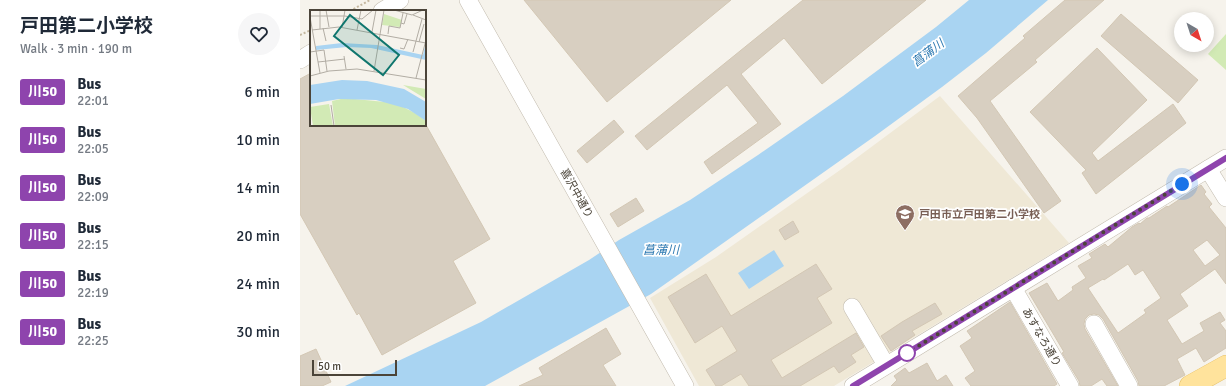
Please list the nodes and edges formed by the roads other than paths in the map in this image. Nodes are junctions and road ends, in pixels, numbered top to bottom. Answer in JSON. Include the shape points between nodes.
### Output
{"nodes":[{"id":1,"x":400,"y":0,"type":"edge"},
{"id":2,"x":468,"y":0,"type":"edge"},
{"id":3,"x":384,"y":10,"type":"edge"},
{"id":4,"x":310,"y":54,"type":"edge"},
{"id":5,"x":300,"y":60,"type":"edge"},
{"id":6,"x":1226,"y":158,"type":"edge"},
{"id":7,"x":1208,"y":169,"type":"junction"},
{"id":8,"x":1226,"y":198,"type":"edge"},
{"id":9,"x":1013,"y":288,"type":"junction"},
{"id":10,"x":852,"y":307,"type":"dead end"},
{"id":11,"x":1094,"y":324,"type":"dead end"},
{"id":12,"x":886,"y":366,"type":"junction"},
{"id":13,"x":1226,"y":366,"type":"edge"},
{"id":14,"x":1066,"y":385,"type":"edge"},
{"id":15,"x":685,"y":386,"type":"edge"},
{"id":16,"x":853,"y":386,"type":"edge"},
{"id":17,"x":1129,"y":386,"type":"edge"},
{"id":18,"x":1190,"y":386,"type":"edge"}],
"edges":[{"from":1,"to":3,"type":"street"},
{"from":2,"to":15,"type":"street","name":"喜沢中通り"},
{"from":4,"to":5,"type":"street"},
{"from":6,"to":7,"type":"street"},
{"from":7,"to":8,"type":"street"},
{"from":7,"to":9,"type":"street"},
{"from":9,"to":12,"type":"street"},
{"from":9,"to":14,"type":"street","name":"あすなろ通り"},
{"from":10,"to":12,"type":"street"},
{"from":11,"to":17,"type":"street"},
{"from":12,"to":16,"type":"street"},
{"from":13,"to":18,"type":"main road"}]}
